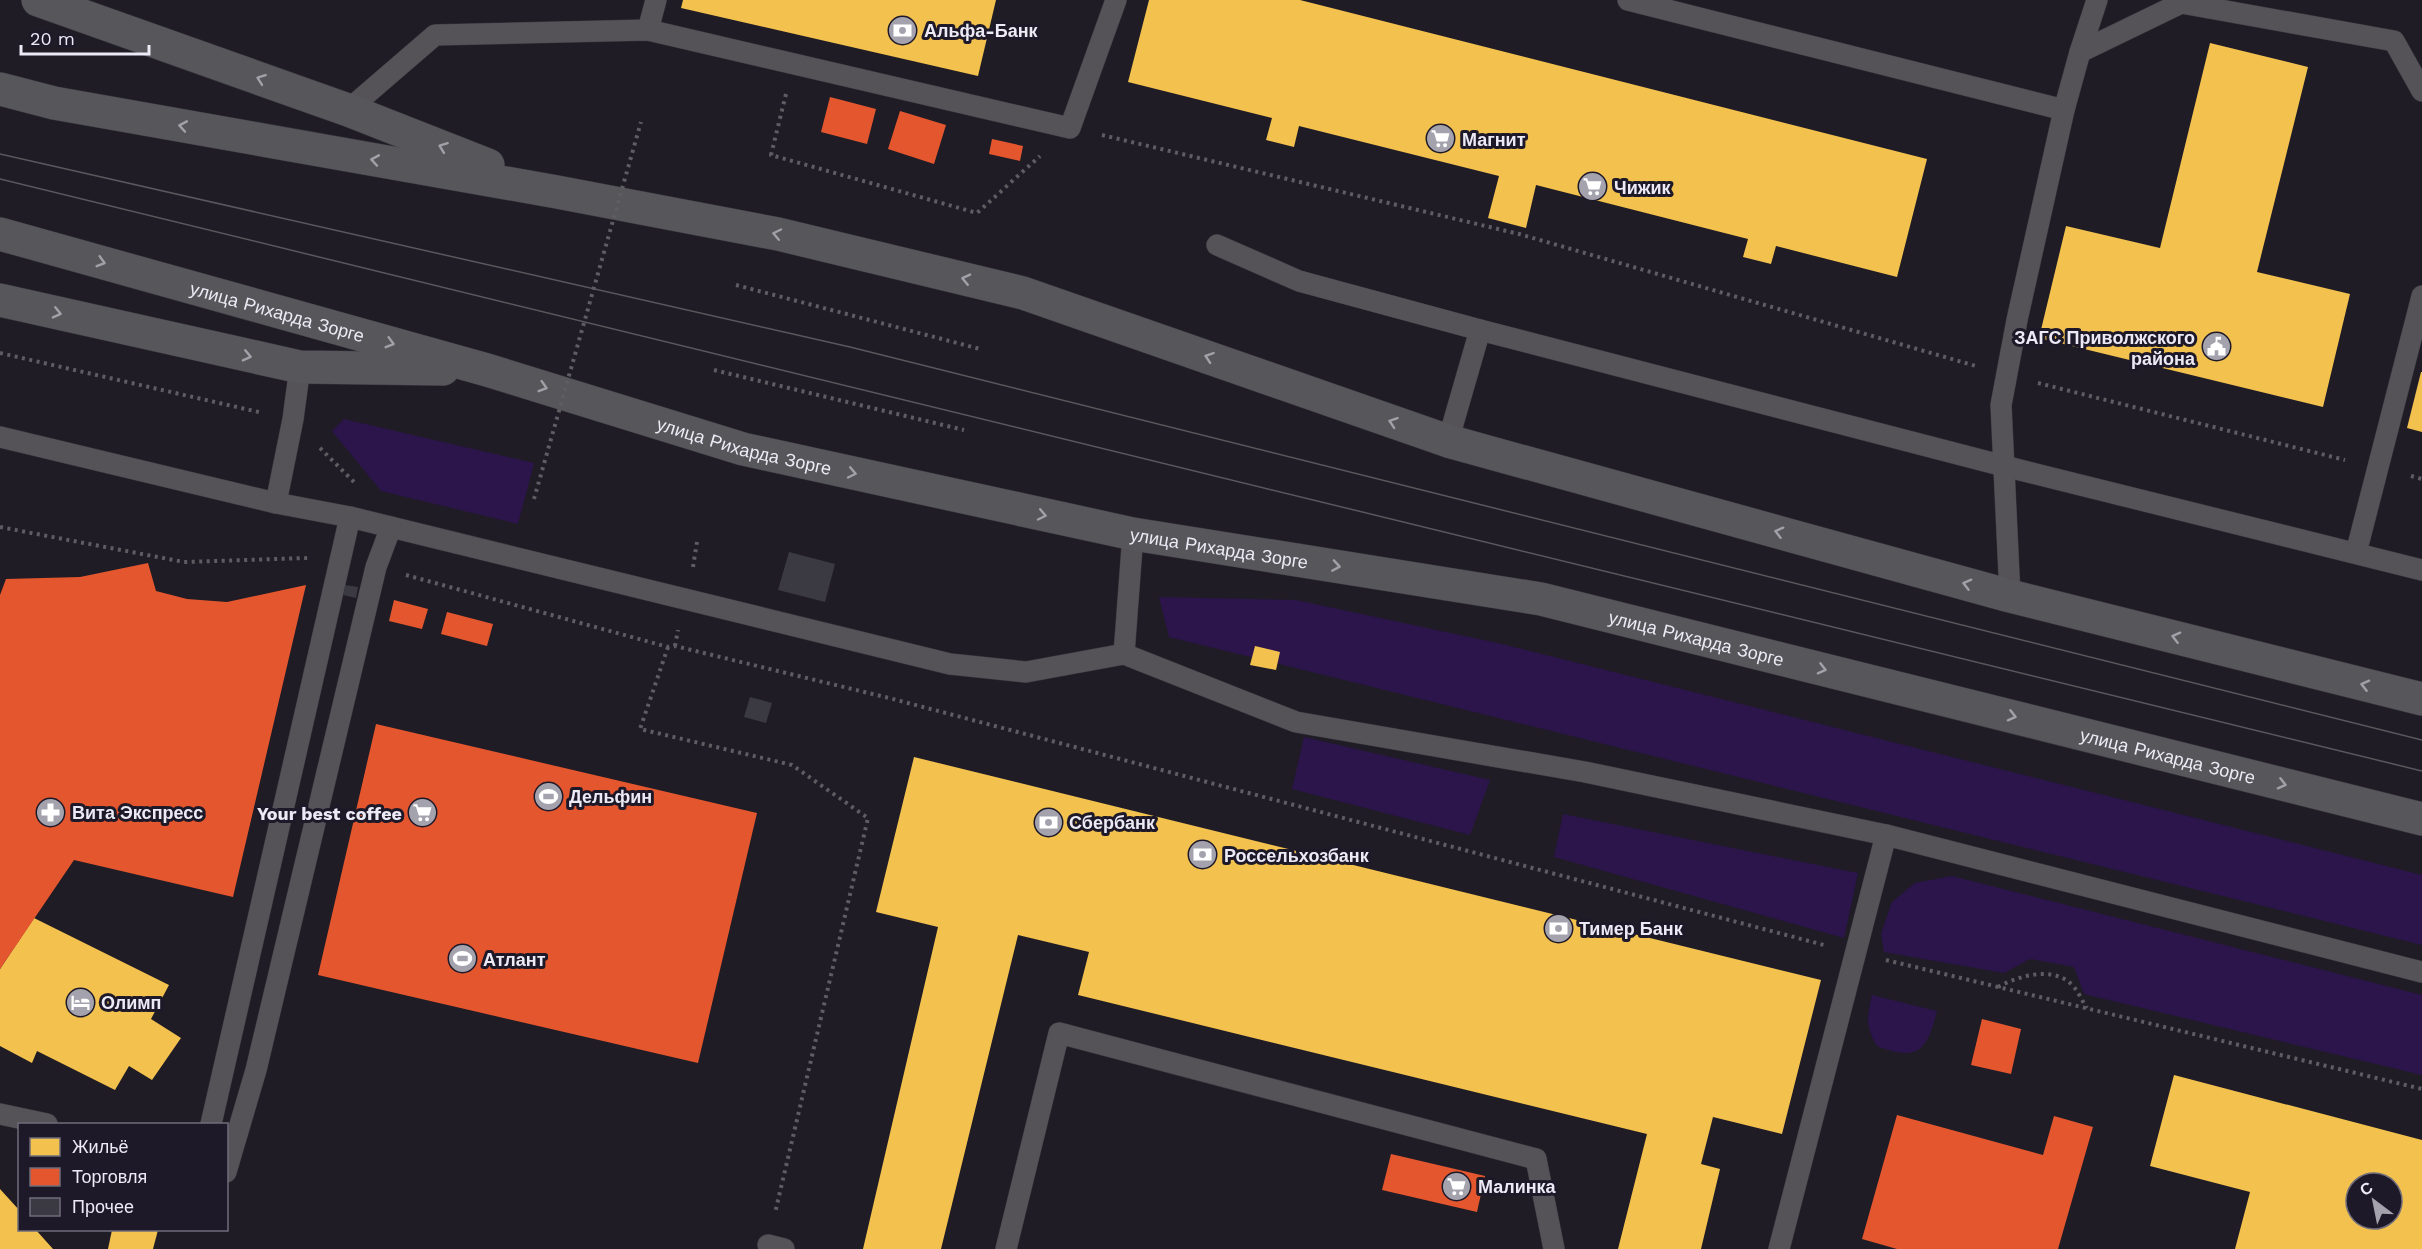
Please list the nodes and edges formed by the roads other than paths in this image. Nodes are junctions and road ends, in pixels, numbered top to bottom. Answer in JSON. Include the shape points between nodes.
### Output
{"nodes":[{"id":1,"x":38,"y":0,"type":"edge"},
{"id":2,"x":656,"y":0,"type":"edge"},
{"id":3,"x":1116,"y":0,"type":"edge"},
{"id":4,"x":1628,"y":0,"type":"edge"},
{"id":5,"x":2097,"y":0,"type":"edge"},
{"id":6,"x":648,"y":30,"type":"junction"},
{"id":7,"x":2080,"y":52,"type":"junction"},
{"id":8,"x":0,"y":89,"type":"edge"},
{"id":9,"x":2422,"y":91,"type":"edge"},
{"id":10,"x":348,"y":110,"type":"junction"},
{"id":11,"x":2064,"y":111,"type":"junction"},
{"id":12,"x":557,"y":192,"type":"junction"},
{"id":13,"x":12,"y":237,"type":"edge"},
{"id":14,"x":1217,"y":245,"type":"dead end"},
{"id":15,"x":2422,"y":296,"type":"edge"},
{"id":16,"x":0,"y":300,"type":"edge"},
{"id":17,"x":1480,"y":330,"type":"junction"},
{"id":18,"x":300,"y":368,"type":"junction"},
{"id":19,"x":487,"y":370,"type":"junction"},
{"id":20,"x":0,"y":437,"type":"edge"},
{"id":21,"x":1448,"y":441,"type":"junction"},
{"id":22,"x":2004,"y":466,"type":"junction"},
{"id":23,"x":276,"y":503,"type":"junction"},
{"id":24,"x":350,"y":517,"type":"junction"},
{"id":25,"x":391,"y":527,"type":"junction"},
{"id":26,"x":1133,"y":534,"type":"junction"},
{"id":27,"x":2356,"y":553,"type":"junction"},
{"id":28,"x":2422,"y":570,"type":"edge"},
{"id":29,"x":2010,"y":596,"type":"junction"},
{"id":30,"x":1124,"y":654,"type":"junction"},
{"id":31,"x":2422,"y":699,"type":"edge"},
{"id":32,"x":2422,"y":819,"type":"edge"},
{"id":33,"x":1886,"y":835,"type":"junction"},
{"id":34,"x":2422,"y":972,"type":"edge"},
{"id":35,"x":0,"y":1114,"type":"edge"},
{"id":36,"x":38,"y":1123,"type":"edge"},
{"id":37,"x":211,"y":1123,"type":"edge"},
{"id":38,"x":228,"y":1165,"type":"edge"},
{"id":39,"x":1006,"y":1249,"type":"edge"},
{"id":40,"x":1554,"y":1249,"type":"edge"},
{"id":41,"x":1779,"y":1249,"type":"edge"}],
"edges":[{"from":10,"to":1,"type":"main road","one_way":true},
{"from":2,"to":6,"type":"lane"},
{"from":3,"to":6,"type":"lane","via":[[1070,128]]},
{"from":4,"to":11,"type":"lane"},
{"from":5,"to":7,"type":"lane"},
{"from":6,"to":10,"type":"lane","via":[[435,35]]},
{"from":7,"to":9,"type":"lane","via":[[2181,3],[2394,41]]},
{"from":7,"to":11,"type":"lane"},
{"from":12,"to":8,"type":"main road","one_way":true,"via":[[54,103]]},
{"from":12,"to":10,"type":"main road","one_way":true},
{"from":11,"to":22,"type":"lane","via":[[2001,405]]},
{"from":21,"to":12,"type":"main road","one_way":true,"via":[[1023,293],[778,234]]},
{"from":13,"to":19,"type":"main road","name":"улица Рихарда Зорге","one_way":true},
{"from":14,"to":17,"type":"lane","via":[[1299,281]]},
{"from":15,"to":27,"type":"lane"},
{"from":16,"to":18,"type":"main road","one_way":true},
{"from":17,"to":21,"type":"lane"},
{"from":17,"to":22,"type":"lane"},
{"from":18,"to":19,"type":"main road"},
{"from":18,"to":23,"type":"lane"},
{"from":19,"to":26,"type":"main road","name":"улица Рихарда Зорге","one_way":true,"via":[[743,449]]},
{"from":20,"to":23,"type":"lane"},
{"from":29,"to":21,"type":"main road","one_way":true},
{"from":22,"to":27,"type":"lane"},
{"from":22,"to":29,"type":"lane"},
{"from":23,"to":24,"type":"lane"},
{"from":24,"to":25,"type":"lane"},
{"from":24,"to":37,"type":"lane"},
{"from":25,"to":30,"type":"lane","via":[[950,664],[1026,672]]},
{"from":25,"to":38,"type":"lane","via":[[376,567],[258,1058]]},
{"from":26,"to":30,"type":"lane"},
{"from":26,"to":32,"type":"main road","name":"улица Рихарда Зорге","one_way":true,"via":[[1541,599]]},
{"from":27,"to":28,"type":"lane"},
{"from":31,"to":29,"type":"main road","one_way":true},
{"from":30,"to":33,"type":"lane","via":[[1296,722],[1585,772]]},
{"from":33,"to":34,"type":"lane"},
{"from":33,"to":41,"type":"lane"},
{"from":35,"to":36,"type":"lane"},
{"from":39,"to":40,"type":"lane","via":[[1059,1033],[1536,1159]]}]}
